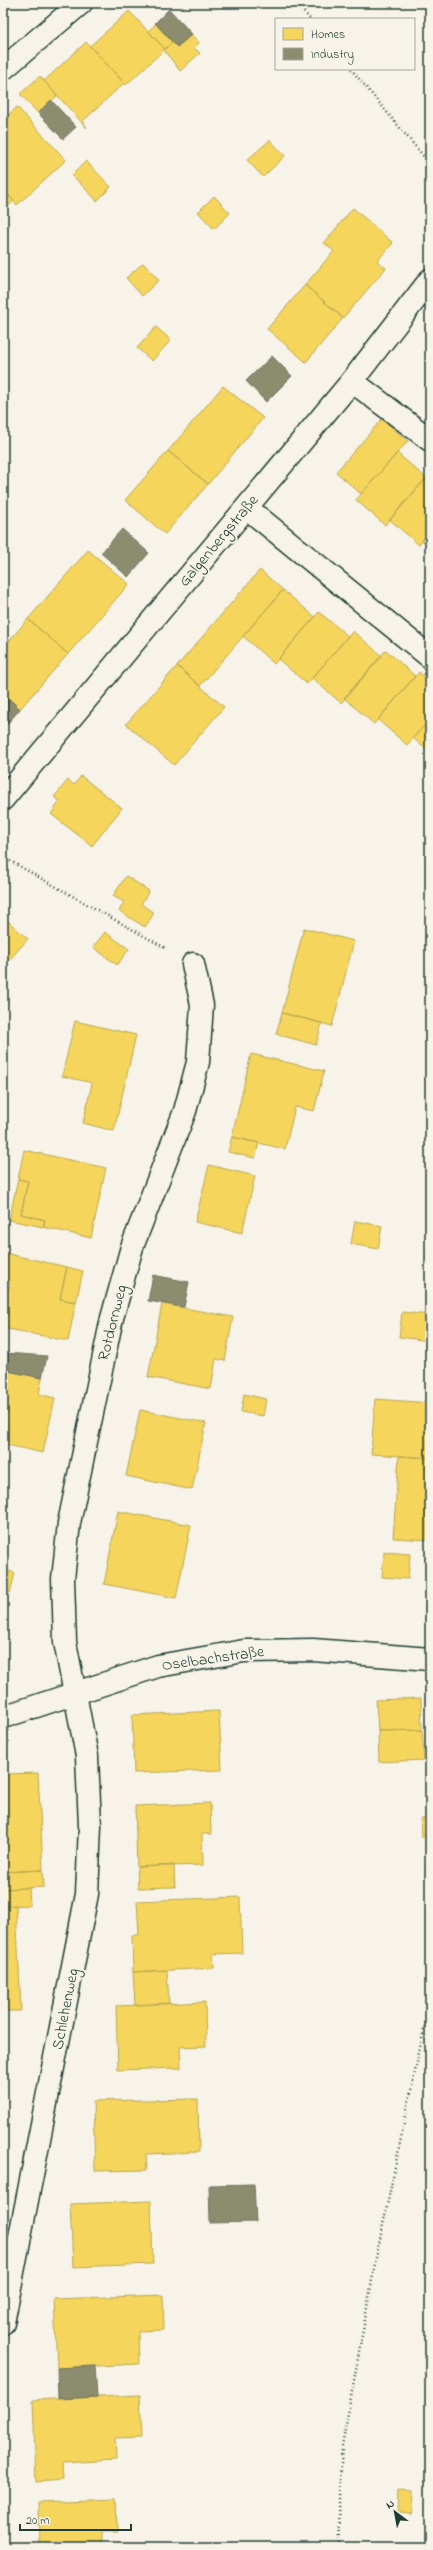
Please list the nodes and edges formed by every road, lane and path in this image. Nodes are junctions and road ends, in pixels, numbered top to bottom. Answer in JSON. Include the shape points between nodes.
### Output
{"nodes":[{"id":1,"x":81,"y":3,"type":"edge"},
{"id":2,"x":296,"y":3,"type":"edge"},
{"id":3,"x":309,"y":18,"type":"edge"},
{"id":4,"x":3,"y":69,"type":"edge"},
{"id":5,"x":352,"y":70,"type":"edge"},
{"id":6,"x":430,"y":164,"type":"edge"},
{"id":7,"x":430,"y":280,"type":"edge"},
{"id":8,"x":352,"y":381,"type":"junction"},
{"id":9,"x":430,"y":440,"type":"edge"},
{"id":10,"x":247,"y":508,"type":"junction"},
{"id":11,"x":430,"y":657,"type":"edge"},
{"id":12,"x":3,"y":799,"type":"edge"},
{"id":13,"x":3,"y":858,"type":"edge"},
{"id":14,"x":193,"y":964,"type":"joint"},
{"id":15,"x":430,"y":1659,"type":"edge"},
{"id":16,"x":74,"y":1692,"type":"junction"},
{"id":17,"x":3,"y":1717,"type":"edge"},
{"id":18,"x":430,"y":2000,"type":"edge"},
{"id":19,"x":3,"y":2323,"type":"edge"},
{"id":20,"x":340,"y":2547,"type":"edge"}],
"edges":[{"from":1,"to":4,"type":"street"},
{"from":2,"to":3,"type":"path"},
{"from":5,"to":6,"type":"path"},
{"from":7,"to":8,"type":"street","name":"Galgenbergstraße"},
{"from":8,"to":9,"type":"street"},
{"from":8,"to":10,"type":"street","name":"Galgenbergstraße"},
{"from":10,"to":11,"type":"street"},
{"from":10,"to":12,"type":"street","name":"Galgenbergstraße"},
{"from":13,"to":14,"type":"path"},
{"from":14,"to":16,"type":"street","name":"Rotdornweg","via":[[202,1005],[198,1062],[185,1111],[128,1261],[112,1318],[69,1523],[63,1579],[64,1642]]},
{"from":15,"to":16,"type":"street","name":"Oselbachstraße","via":[[313,1650],[244,1651],[158,1666]]},
{"from":16,"to":17,"type":"street","name":"Oselbachstraße"},
{"from":16,"to":19,"type":"street","name":"Schlehenweg","via":[[87,1756],[90,1826],[87,1894]]},
{"from":18,"to":20,"type":"path","via":[[376,2258],[342,2447]]}]}
